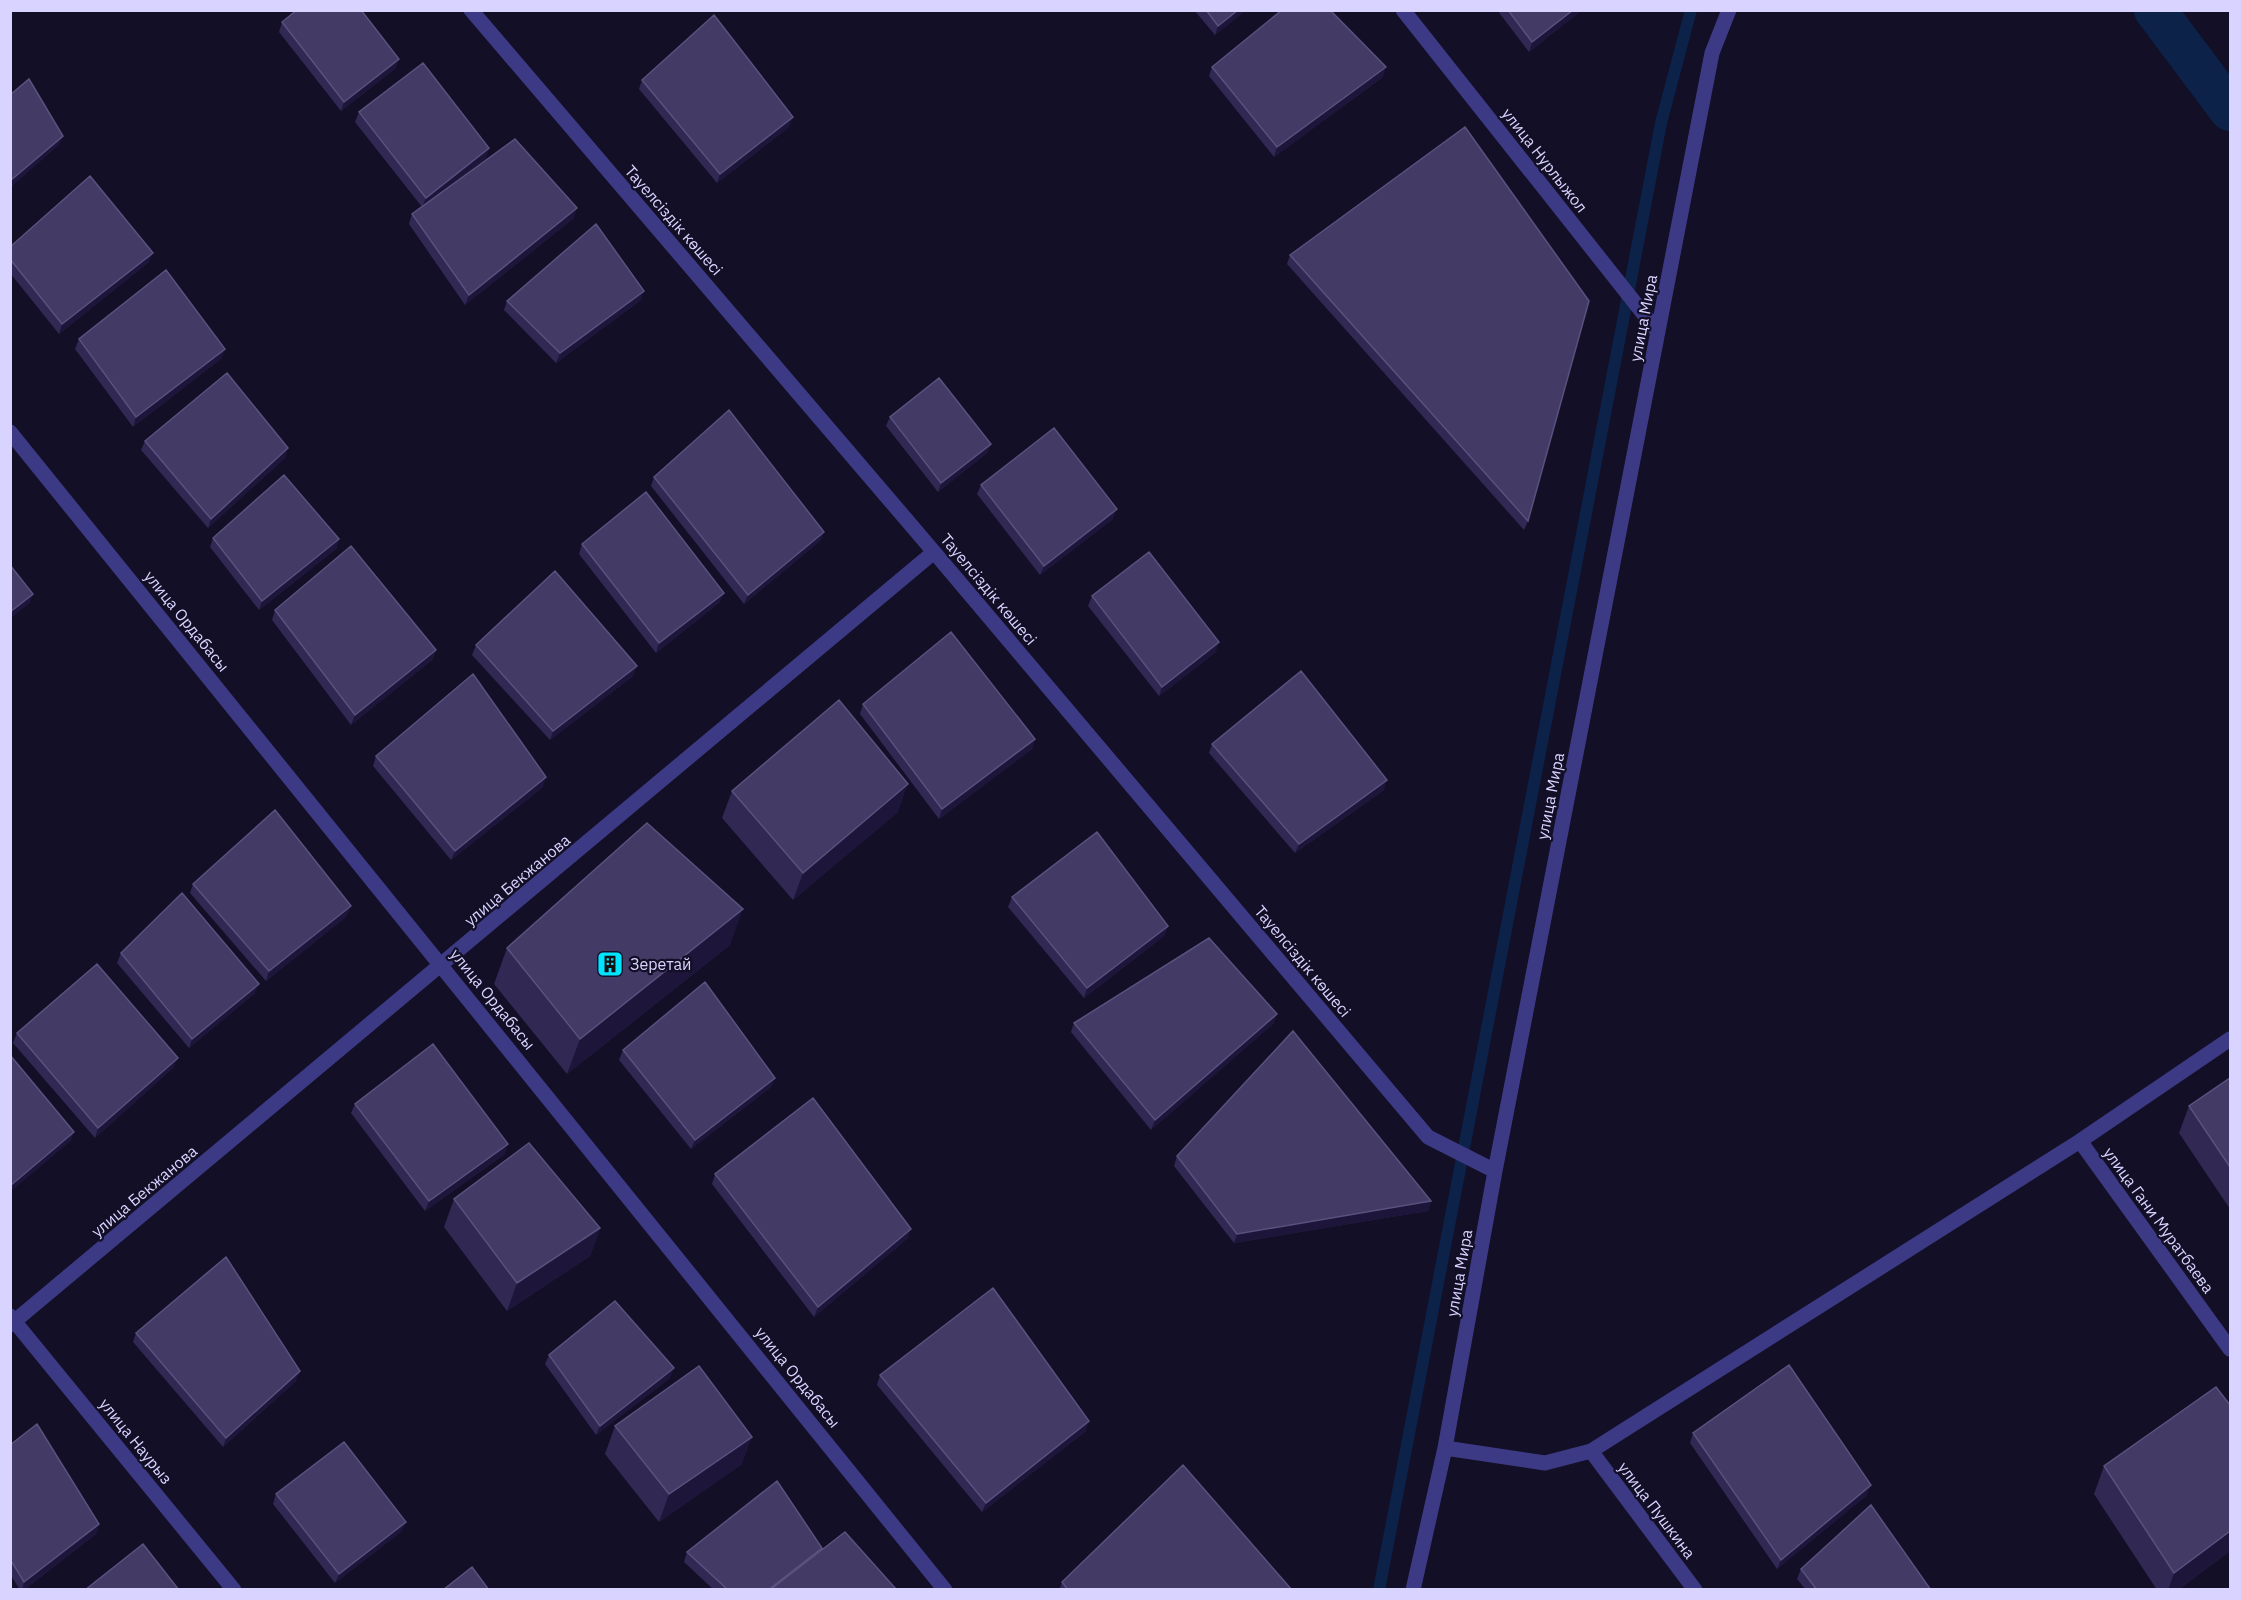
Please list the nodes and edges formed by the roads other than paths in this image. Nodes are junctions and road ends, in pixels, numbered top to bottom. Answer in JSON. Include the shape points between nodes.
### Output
{"nodes":[{"id":1,"x":471,"y":10,"type":"edge"},
{"id":2,"x":1403,"y":10,"type":"edge"},
{"id":3,"x":1729,"y":10,"type":"edge"},
{"id":4,"x":1658,"y":332,"type":"junction"},
{"id":5,"x":10,"y":432,"type":"edge"},
{"id":6,"x":934,"y":552,"type":"junction"},
{"id":7,"x":443,"y":966,"type":"junction"},
{"id":8,"x":2230,"y":1039,"type":"edge"},
{"id":9,"x":2080,"y":1141,"type":"junction"},
{"id":10,"x":1495,"y":1171,"type":"junction"},
{"id":11,"x":12,"y":1321,"type":"edge"},
{"id":12,"x":2230,"y":1349,"type":"edge"},
{"id":13,"x":1445,"y":1448,"type":"junction"},
{"id":14,"x":1591,"y":1452,"type":"junction"},
{"id":15,"x":234,"y":1590,"type":"edge"},
{"id":16,"x":945,"y":1590,"type":"edge"},
{"id":17,"x":1413,"y":1590,"type":"edge"},
{"id":18,"x":1695,"y":1590,"type":"edge"}],
"edges":[{"from":1,"to":6,"type":"street","name":"Тауелсіздік көшесі"},
{"from":2,"to":4,"type":"street","name":"улица Нурлыжол"},
{"from":3,"to":4,"type":"street","name":"улица Мира","via":[[1712,53]]},
{"from":4,"to":10,"type":"street","name":"улица Мира"},
{"from":5,"to":7,"type":"street","name":"улица Ордабасы"},
{"from":6,"to":7,"type":"street","name":"улица Бекжанова"},
{"from":6,"to":10,"type":"street","name":"Тауелсіздік көшесі","via":[[1428,1137]]},
{"from":7,"to":11,"type":"street","name":"улица Бекжанова"},
{"from":7,"to":16,"type":"street","name":"улица Ордабасы"},
{"from":8,"to":9,"type":"street"},
{"from":9,"to":12,"type":"street","name":"улица Гани Муратбаева"},
{"from":9,"to":14,"type":"street"},
{"from":10,"to":13,"type":"street","name":"улица Мира"},
{"from":11,"to":15,"type":"street","name":"улица Наурыз"},
{"from":13,"to":14,"type":"street","via":[[1545,1463]]},
{"from":13,"to":17,"type":"street","name":"улица Мира"},
{"from":14,"to":18,"type":"street","name":"улица Пушкина"}]}
